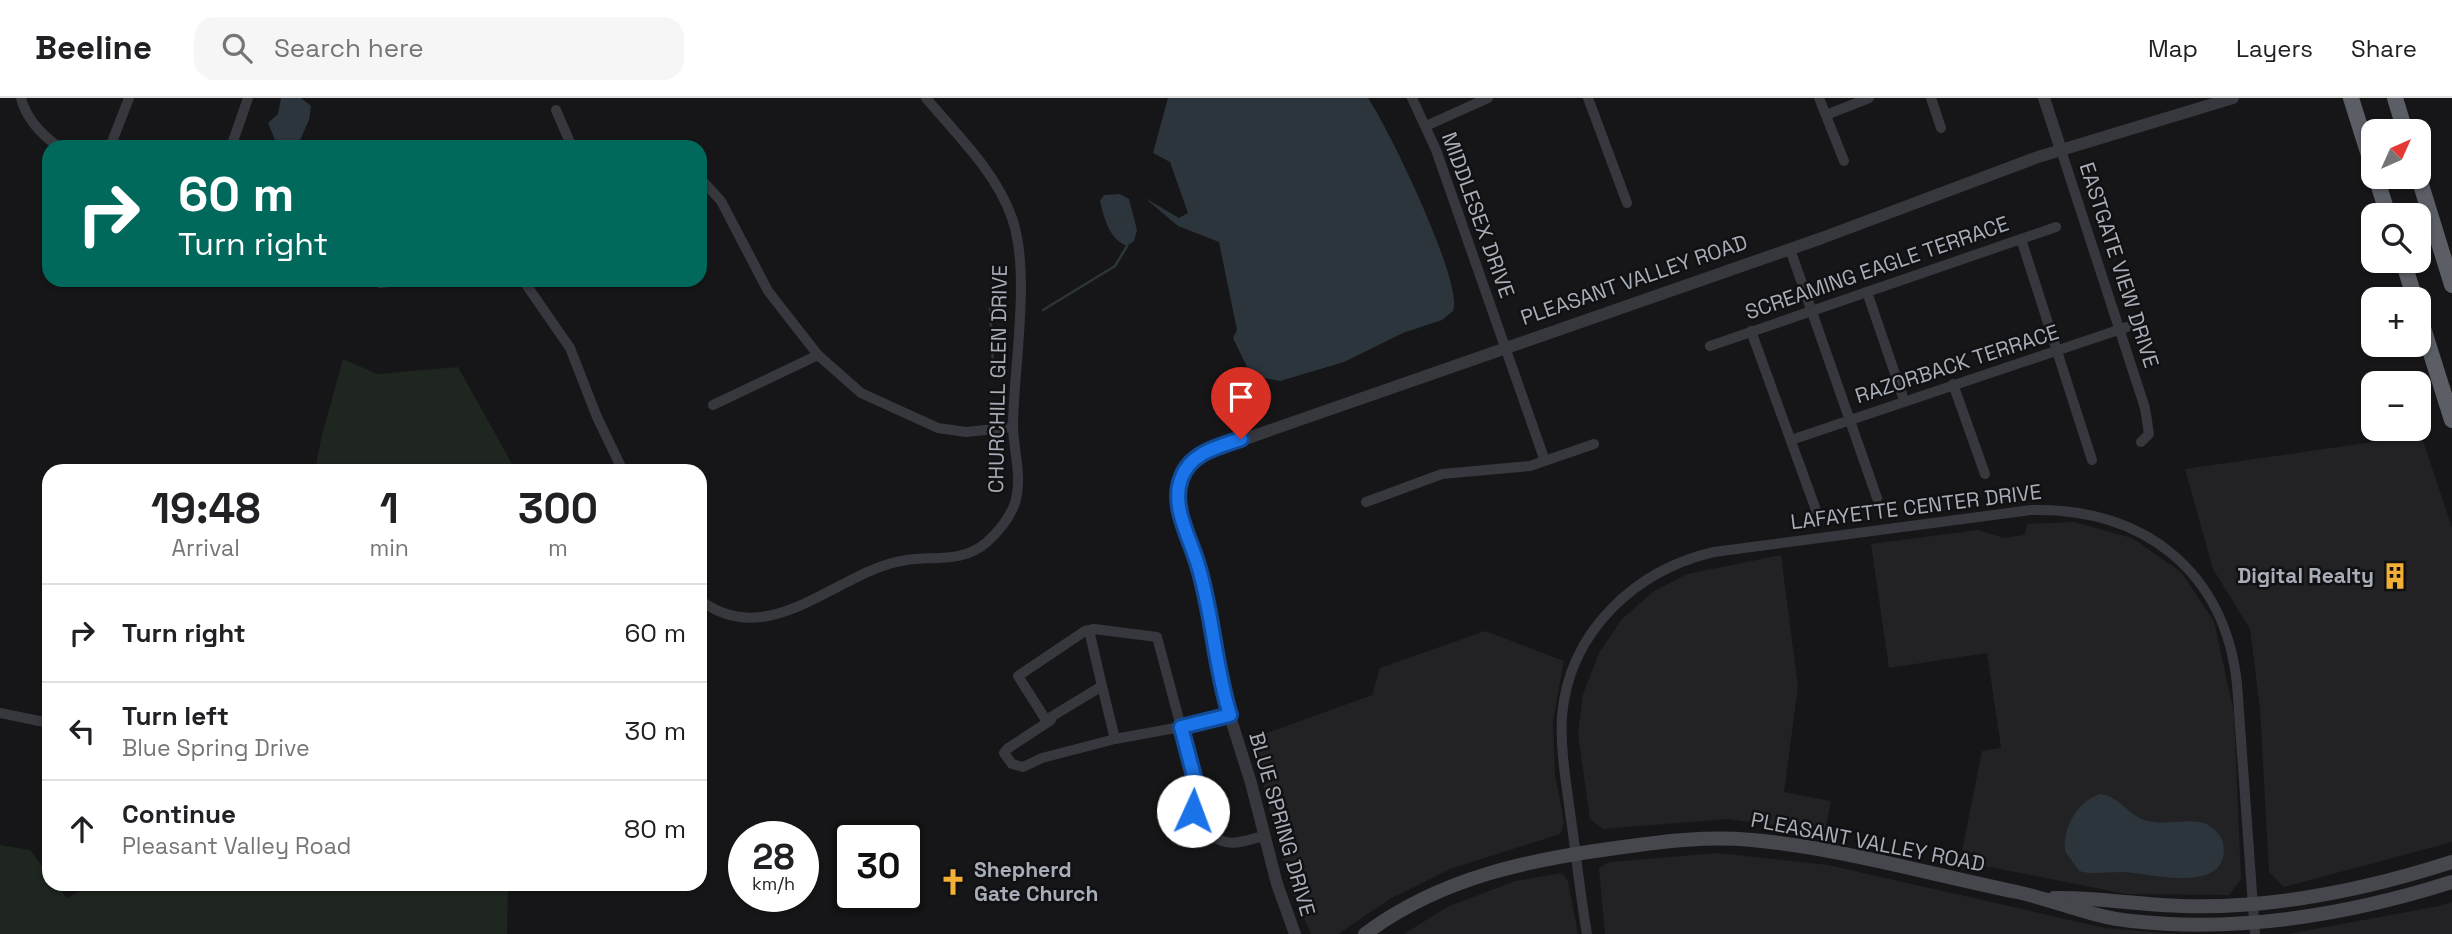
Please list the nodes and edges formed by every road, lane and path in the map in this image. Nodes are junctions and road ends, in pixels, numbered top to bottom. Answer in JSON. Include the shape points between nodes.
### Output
{"nodes":[{"id":1,"x":21,"y":98,"type":"edge"},
{"id":2,"x":129,"y":98,"type":"edge"},
{"id":3,"x":248,"y":98,"type":"edge"},
{"id":4,"x":926,"y":98,"type":"edge"},
{"id":5,"x":1412,"y":98,"type":"edge"},
{"id":6,"x":1489,"y":98,"type":"edge"},
{"id":7,"x":1588,"y":98,"type":"edge"},
{"id":8,"x":1819,"y":98,"type":"edge"},
{"id":9,"x":1869,"y":98,"type":"edge"},
{"id":10,"x":1931,"y":98,"type":"edge"},
{"id":11,"x":2044,"y":98,"type":"edge"},
{"id":12,"x":2233,"y":98,"type":"edge"},
{"id":13,"x":2351,"y":98,"type":"edge"},
{"id":14,"x":2395,"y":98,"type":"edge"},
{"id":15,"x":556,"y":110,"type":"dead end"},
{"id":16,"x":1826,"y":116,"type":"junction"},
{"id":17,"x":2401,"y":119,"type":"edge"},
{"id":18,"x":1426,"y":125,"type":"junction"},
{"id":19,"x":1941,"y":128,"type":"dead end"},
{"id":20,"x":2361,"y":130,"type":"edge"},
{"id":21,"x":49,"y":140,"type":"edge"},
{"id":22,"x":113,"y":140,"type":"edge"},
{"id":23,"x":233,"y":140,"type":"edge"},
{"id":24,"x":569,"y":140,"type":"edge"},
{"id":25,"x":2061,"y":150,"type":"junction"},
{"id":26,"x":1844,"y":161,"type":"dead end"},
{"id":27,"x":707,"y":186,"type":"edge"},
{"id":28,"x":2422,"y":189,"type":"edge"},
{"id":29,"x":1627,"y":203,"type":"dead end"},
{"id":30,"x":2056,"y":227,"type":"dead end"},
{"id":31,"x":2021,"y":239,"type":"junction"},
{"id":32,"x":1790,"y":249,"type":"junction"},
{"id":33,"x":2452,"y":285,"type":"edge"},
{"id":34,"x":528,"y":287,"type":"edge"},
{"id":35,"x":1867,"y":292,"type":"junction"},
{"id":36,"x":1810,"y":311,"type":"junction"},
{"id":37,"x":2136,"y":324,"type":"dead end"},
{"id":38,"x":2119,"y":330,"type":"junction"},
{"id":39,"x":1751,"y":331,"type":"junction"},
{"id":40,"x":1710,"y":346,"type":"dead end"},
{"id":41,"x":1504,"y":347,"type":"junction"},
{"id":42,"x":2057,"y":351,"type":"junction"},
{"id":43,"x":2431,"y":353,"type":"edge"},
{"id":44,"x":818,"y":355,"type":"junction"},
{"id":45,"x":1953,"y":384,"type":"junction"},
{"id":46,"x":1904,"y":400,"type":"junction"},
{"id":47,"x":713,"y":405,"type":"dead end"},
{"id":48,"x":1849,"y":420,"type":"junction"},
{"id":49,"x":2452,"y":420,"type":"edge"},
{"id":50,"x":1013,"y":427,"type":"junction"},
{"id":51,"x":1791,"y":440,"type":"junction"},
{"id":52,"x":2141,"y":442,"type":"dead end"},
{"id":53,"x":1594,"y":444,"type":"dead end"},
{"id":54,"x":2092,"y":460,"type":"dead end"},
{"id":55,"x":1545,"y":461,"type":"junction"},
{"id":56,"x":620,"y":464,"type":"edge"},
{"id":57,"x":1985,"y":474,"type":"dead end"},
{"id":58,"x":1877,"y":498,"type":"dead end"},
{"id":59,"x":1366,"y":502,"type":"dead end"},
{"id":60,"x":1816,"y":510,"type":"dead end"},
{"id":61,"x":1208,"y":601,"type":"joint"},
{"id":62,"x":707,"y":605,"type":"edge"},
{"id":63,"x":1089,"y":630,"type":"junction"},
{"id":64,"x":1102,"y":686,"type":"junction"},
{"id":65,"x":0,"y":713,"type":"edge"},
{"id":66,"x":1230,"y":715,"type":"junction"},
{"id":67,"x":1051,"y":720,"type":"junction"},
{"id":68,"x":42,"y":722,"type":"edge"},
{"id":69,"x":1181,"y":727,"type":"junction"},
{"id":70,"x":1115,"y":739,"type":"junction"},
{"id":71,"x":1200,"y":799,"type":"junction"},
{"id":72,"x":1208,"y":832,"type":"junction"},
{"id":73,"x":1263,"y":836,"type":"junction"},
{"id":74,"x":1576,"y":854,"type":"junction"},
{"id":75,"x":2452,"y":862,"type":"edge"},
{"id":76,"x":2452,"y":882,"type":"edge"},
{"id":77,"x":2045,"y":898,"type":"junction"},
{"id":78,"x":2253,"y":904,"type":"junction"},
{"id":79,"x":2254,"y":928,"type":"edge"},
{"id":80,"x":1295,"y":934,"type":"edge"},
{"id":81,"x":1365,"y":934,"type":"edge"},
{"id":82,"x":1587,"y":934,"type":"edge"}],
"edges":[{"from":1,"to":21,"type":"street","via":[[24,112]]},
{"from":2,"to":22,"type":"street"},
{"from":3,"to":23,"type":"street"},
{"from":4,"to":50,"type":"street","name":"CHURCHILL GLEN DRIVE","via":[[996,185],[1016,232],[1021,276]]},
{"from":5,"to":18,"type":"street","name":"MIDDLESEX DRIVE"},
{"from":6,"to":18,"type":"street"},
{"from":7,"to":29,"type":"street"},
{"from":8,"to":16,"type":"street"},
{"from":9,"to":16,"type":"street"},
{"from":10,"to":19,"type":"street"},
{"from":11,"to":25,"type":"street","name":"EASTGATE VIEW DRIVE"},
{"from":12,"to":25,"type":"street","name":"PLEASANT VALLEY ROAD"},
{"from":13,"to":20,"type":"highway"},
{"from":14,"to":17,"type":"highway"},
{"from":15,"to":24,"type":"street"},
{"from":16,"to":26,"type":"street"},
{"from":18,"to":41,"type":"street","name":"MIDDLESEX DRIVE"},
{"from":25,"to":32,"type":"street","name":"PLEASANT VALLEY ROAD"},
{"from":25,"to":38,"type":"street","name":"EASTGATE VIEW DRIVE"},
{"from":27,"to":44,"type":"street","via":[[721,201],[768,291]]},
{"from":28,"to":33,"type":"highway"},
{"from":30,"to":31,"type":"street","name":"SCREAMING EAGLE TERRACE"},
{"from":31,"to":35,"type":"street","name":"SCREAMING EAGLE TERRACE"},
{"from":31,"to":42,"type":"street"},
{"from":32,"to":36,"type":"street"},
{"from":32,"to":41,"type":"street","name":"PLEASANT VALLEY ROAD"},
{"from":34,"to":56,"type":"street","via":[[570,348]]},
{"from":35,"to":36,"type":"street","name":"SCREAMING EAGLE TERRACE"},
{"from":35,"to":46,"type":"street"},
{"from":36,"to":39,"type":"street","name":"SCREAMING EAGLE TERRACE"},
{"from":36,"to":48,"type":"street"},
{"from":37,"to":38,"type":"street","name":"RAZORBACK TERRACE"},
{"from":38,"to":42,"type":"street","name":"RAZORBACK TERRACE"},
{"from":38,"to":52,"type":"street","name":"EASTGATE VIEW DRIVE","via":[[2148,422],[2149,434]]},
{"from":39,"to":40,"type":"street","name":"SCREAMING EAGLE TERRACE"},
{"from":39,"to":51,"type":"street"},
{"from":41,"to":55,"type":"street","name":"MIDDLESEX DRIVE"},
{"from":41,"to":61,"type":"street","name":"PLEASANT VALLEY ROAD","via":[[1199,455],[1182,477],[1178,499]]},
{"from":42,"to":45,"type":"street","name":"RAZORBACK TERRACE"},
{"from":42,"to":54,"type":"street"},
{"from":43,"to":49,"type":"highway"},
{"from":44,"to":47,"type":"street"},
{"from":44,"to":50,"type":"street","via":[[861,393],[938,428],[966,432]]},
{"from":45,"to":46,"type":"street","name":"RAZORBACK TERRACE"},
{"from":45,"to":57,"type":"street"},
{"from":46,"to":48,"type":"street","name":"RAZORBACK TERRACE"},
{"from":48,"to":51,"type":"street","name":"RAZORBACK TERRACE"},
{"from":48,"to":58,"type":"street"},
{"from":50,"to":62,"type":"street","name":"CHURCHILL GLEN DRIVE","via":[[1019,479],[1014,504],[1003,524],[976,549],[944,559],[895,562],[863,573],[788,612],[759,619],[741,619]]},
{"from":51,"to":60,"type":"street"},
{"from":53,"to":55,"type":"street"},
{"from":55,"to":59,"type":"street","via":[[1442,474]]},
{"from":61,"to":66,"type":"street","name":"BLUE SPRING DRIVE","via":[[1217,669]]},
{"from":63,"to":64,"type":"street"},
{"from":63,"to":67,"type":"street","via":[[1018,676],[1045,720]]},
{"from":63,"to":69,"type":"street","via":[[1157,638]]},
{"from":64,"to":67,"type":"street"},
{"from":64,"to":70,"type":"street"},
{"from":65,"to":68,"type":"street"},
{"from":66,"to":69,"type":"street"},
{"from":66,"to":73,"type":"street","name":"BLUE SPRING DRIVE"},
{"from":67,"to":70,"type":"street","via":[[1007,749],[1008,760],[1017,766],[1029,765]]},
{"from":69,"to":70,"type":"street"},
{"from":69,"to":71,"type":"street"},
{"from":71,"to":72,"type":"street"},
{"from":71,"to":72,"type":"street","via":[[1185,825],[1194,834]]},
{"from":72,"to":73,"type":"street","via":[[1231,844]]},
{"from":73,"to":80,"type":"street","name":"BLUE SPRING DRIVE"},
{"from":74,"to":77,"type":"main road","name":"PLEASANT VALLEY ROAD","via":[[1676,840],[1748,839]]},
{"from":74,"to":78,"type":"street","name":"LAFAYETTE CENTER DRIVE","via":[[1562,739],[1566,694],[1592,633],[1637,585],[1674,564],[1714,552],[2061,509],[2117,521],[2159,543],[2200,582],[2223,622],[2237,679]]},
{"from":74,"to":81,"type":"main road","name":"PLEASANT VALLEY ROAD","via":[[1478,875],[1418,901]]},
{"from":74,"to":82,"type":"street","name":"LAFAYETTE CENTER DRIVE"},
{"from":75,"to":78,"type":"main road","name":"PLEASANT VALLEY ROAD","via":[[2348,891]]},
{"from":76,"to":79,"type":"main road","name":"PLEASANT VALLEY ROAD","via":[[2361,907]]},
{"from":77,"to":78,"type":"main road","name":"PLEASANT VALLEY ROAD","via":[[2184,906]]},
{"from":77,"to":79,"type":"main road","name":"PLEASANT VALLEY ROAD","via":[[2128,921]]},
{"from":78,"to":79,"type":"street","name":"LAFAYETTE CENTER DRIVE"}]}
